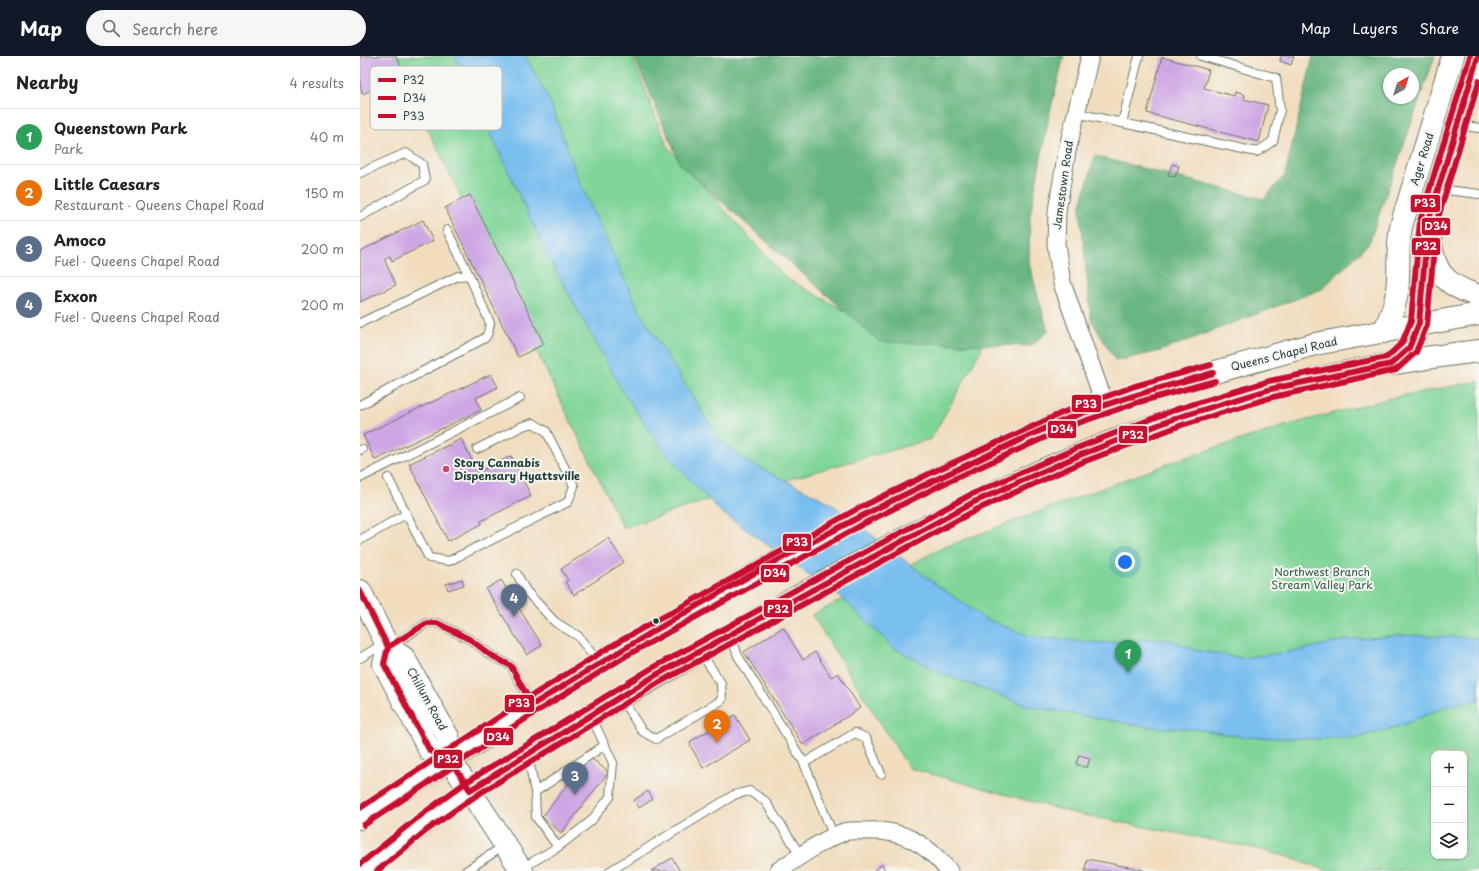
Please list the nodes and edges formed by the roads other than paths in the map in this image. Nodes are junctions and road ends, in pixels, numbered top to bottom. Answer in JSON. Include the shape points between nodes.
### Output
{"nodes":[{"id":1,"x":1090,"y":56,"type":"edge"},
{"id":2,"x":1139,"y":56,"type":"edge"},
{"id":3,"x":1201,"y":56,"type":"edge"},
{"id":4,"x":1453,"y":56,"type":"edge"},
{"id":5,"x":1477,"y":68,"type":"edge"},
{"id":6,"x":1076,"y":112,"type":"junction"},
{"id":7,"x":1122,"y":123,"type":"junction"},
{"id":8,"x":1458,"y":125,"type":"junction"},
{"id":9,"x":1479,"y":128,"type":"edge"},
{"id":10,"x":360,"y":173,"type":"edge"},
{"id":11,"x":1439,"y":188,"type":"junction"},
{"id":12,"x":1479,"y":194,"type":"edge"},
{"id":13,"x":360,"y":217,"type":"edge"},
{"id":14,"x":1428,"y":223,"type":"junction"},
{"id":15,"x":447,"y":230,"type":"dead end"},
{"id":16,"x":469,"y":275,"type":"junction"},
{"id":17,"x":1479,"y":296,"type":"edge"},
{"id":18,"x":1479,"y":314,"type":"edge"},
{"id":19,"x":360,"y":323,"type":"edge"},
{"id":20,"x":1419,"y":323,"type":"junction"},
{"id":21,"x":1384,"y":332,"type":"junction"},
{"id":22,"x":1479,"y":351,"type":"edge"},
{"id":23,"x":1391,"y":364,"type":"junction"},
{"id":24,"x":520,"y":398,"type":"dead end"},
{"id":25,"x":360,"y":405,"type":"edge"},
{"id":26,"x":1105,"y":405,"type":"junction"},
{"id":27,"x":477,"y":449,"type":"dead end"},
{"id":28,"x":360,"y":478,"type":"edge"},
{"id":29,"x":388,"y":478,"type":"dead end"},
{"id":30,"x":406,"y":514,"type":"junction"},
{"id":31,"x":360,"y":540,"type":"edge"},
{"id":32,"x":517,"y":574,"type":"dead end"},
{"id":33,"x":360,"y":591,"type":"edge"},
{"id":34,"x":731,"y":634,"type":"junction"},
{"id":35,"x":387,"y":645,"type":"junction"},
{"id":36,"x":700,"y":651,"type":"junction"},
{"id":37,"x":360,"y":658,"type":"edge"},
{"id":38,"x":600,"y":664,"type":"junction"},
{"id":39,"x":621,"y":697,"type":"junction"},
{"id":40,"x":532,"y":706,"type":"junction"},
{"id":41,"x":591,"y":715,"type":"junction"},
{"id":42,"x":605,"y":745,"type":"junction"},
{"id":43,"x":528,"y":754,"type":"junction"},
{"id":44,"x":450,"y":760,"type":"junction"},
{"id":45,"x":804,"y":763,"type":"junction"},
{"id":46,"x":881,"y":774,"type":"dead end"},
{"id":47,"x":470,"y":790,"type":"junction"},
{"id":48,"x":534,"y":792,"type":"junction"},
{"id":49,"x":360,"y":818,"type":"edge"},
{"id":50,"x":834,"y":837,"type":"junction"},
{"id":51,"x":505,"y":844,"type":"junction"},
{"id":52,"x":558,"y":847,"type":"junction"},
{"id":53,"x":801,"y":856,"type":"junction"},
{"id":54,"x":522,"y":870,"type":"edge"},
{"id":55,"x":364,"y":871,"type":"edge"},
{"id":56,"x":466,"y":871,"type":"edge"},
{"id":57,"x":610,"y":871,"type":"edge"},
{"id":58,"x":778,"y":871,"type":"edge"},
{"id":59,"x":949,"y":871,"type":"edge"}],
"edges":[{"from":1,"to":6,"type":"street","name":"Jamestown Road"},
{"from":2,"to":7,"type":"lane"},
{"from":3,"to":7,"type":"lane","via":[[1276,78],[1280,110],[1273,141],[1257,152]]},
{"from":4,"to":21,"type":"main road","name":"Ager Road","via":[[1402,223],[1398,240],[1397,292]]},
{"from":5,"to":8,"type":"main road"},
{"from":6,"to":7,"type":"lane"},
{"from":6,"to":26,"type":"street","name":"Jamestown Road","via":[[1057,211],[1056,244],[1062,283]]},
{"from":8,"to":9,"type":"lane"},
{"from":8,"to":11,"type":"main road"},
{"from":10,"to":13,"type":"lane","via":[[406,152],[422,164],[425,180]]},
{"from":11,"to":12,"type":"lane"},
{"from":11,"to":14,"type":"main road"},
{"from":14,"to":17,"type":"main road","via":[[1432,256],[1438,269],[1458,288]]},
{"from":14,"to":20,"type":"main road"},
{"from":15,"to":16,"type":"lane"},
{"from":16,"to":19,"type":"lane","via":[[458,276]]},
{"from":16,"to":25,"type":"lane","via":[[490,323],[484,338]]},
{"from":18,"to":20,"type":"main road","name":"Queens Chapel Road"},
{"from":20,"to":21,"type":"main road","name":"Queens Chapel Road"},
{"from":20,"to":23,"type":"main road","via":[[1409,348]]},
{"from":21,"to":26,"type":"main road","name":"Queens Chapel Road","via":[[1315,344]]},
{"from":22,"to":23,"type":"main road"},
{"from":23,"to":34,"type":"main road","via":[[1272,389],[1179,417],[1080,455],[988,496]]},
{"from":24,"to":28,"type":"lane"},
{"from":26,"to":38,"type":"main road","name":"Queens Chapel Road","via":[[1067,419],[961,467],[861,516],[622,649]]},
{"from":27,"to":30,"type":"lane","via":[[533,423],[546,431],[574,486],[568,502],[449,561],[429,558]]},
{"from":29,"to":30,"type":"lane"},
{"from":30,"to":31,"type":"lane"},
{"from":32,"to":38,"type":"lane","via":[[526,591],[555,622],[578,636]]},
{"from":33,"to":35,"type":"main road"},
{"from":34,"to":36,"type":"main road"},
{"from":34,"to":45,"type":"lane","via":[[738,656]]},
{"from":35,"to":37,"type":"lane"},
{"from":35,"to":40,"type":"lane","via":[[427,623],[437,623],[471,640],[511,666]]},
{"from":35,"to":44,"type":"main road","name":"Chillum Road","via":[[384,664],[418,730],[430,751]]},
{"from":36,"to":39,"type":"main road"},
{"from":36,"to":39,"type":"lane","via":[[721,683],[722,700],[656,739],[642,731]]},
{"from":38,"to":40,"type":"main road","name":"Queens Chapel Road"},
{"from":39,"to":41,"type":"main road"},
{"from":40,"to":44,"type":"main road","name":"Queens Chapel Road"},
{"from":41,"to":42,"type":"lane"},
{"from":41,"to":43,"type":"main road"},
{"from":42,"to":48,"type":"lane"},
{"from":42,"to":52,"type":"lane","via":[[614,763],[610,797],[591,821]]},
{"from":43,"to":47,"type":"main road"},
{"from":43,"to":48,"type":"lane"},
{"from":44,"to":47,"type":"main road"},
{"from":44,"to":49,"type":"main road","name":"Queens Chapel Road"},
{"from":45,"to":46,"type":"lane","via":[[855,732],[866,738]]},
{"from":45,"to":50,"type":"lane"},
{"from":47,"to":51,"type":"main road"},
{"from":47,"to":55,"type":"main road","via":[[422,824]]},
{"from":48,"to":52,"type":"lane","via":[[536,817]]},
{"from":50,"to":53,"type":"street","via":[[816,845]]},
{"from":50,"to":59,"type":"street","via":[[846,832],[872,830],[898,833],[920,843]]},
{"from":51,"to":54,"type":"main road"},
{"from":51,"to":56,"type":"lane"},
{"from":52,"to":54,"type":"lane"},
{"from":53,"to":57,"type":"lane","via":[[765,801],[749,791],[734,796]]},
{"from":53,"to":58,"type":"street"}]}
